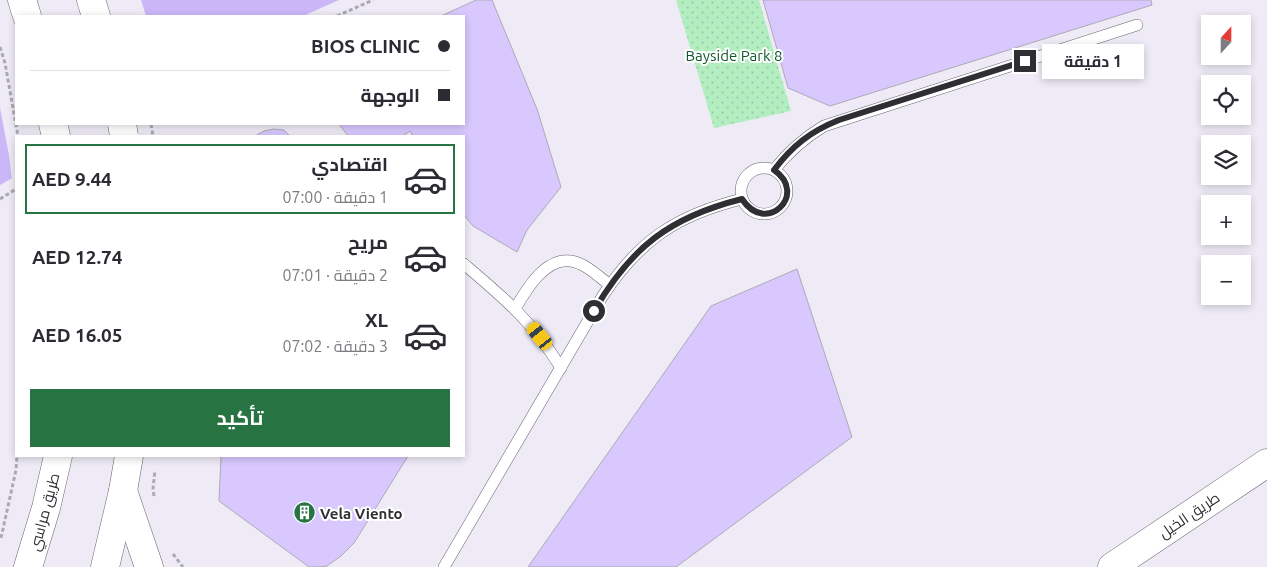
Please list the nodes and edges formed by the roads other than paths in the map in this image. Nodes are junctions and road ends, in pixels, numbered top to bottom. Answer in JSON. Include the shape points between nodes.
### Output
{"nodes":[{"id":1,"x":22,"y":0,"type":"edge"},
{"id":2,"x":91,"y":0,"type":"edge"},
{"id":3,"x":27,"y":15,"type":"edge"},
{"id":4,"x":96,"y":15,"type":"edge"},
{"id":5,"x":1136,"y":25,"type":"dead end"},
{"id":6,"x":774,"y":170,"type":"junction"},
{"id":7,"x":742,"y":199,"type":"junction"},
{"id":8,"x":465,"y":265,"type":"edge"},
{"id":9,"x":610,"y":285,"type":"junction"},
{"id":10,"x":515,"y":309,"type":"junction"},
{"id":11,"x":560,"y":368,"type":"junction"},
{"id":12,"x":58,"y":457,"type":"edge"},
{"id":13,"x":129,"y":457,"type":"edge"},
{"id":14,"x":1267,"y":463,"type":"edge"},
{"id":15,"x":123,"y":491,"type":"junction"},
{"id":16,"x":28,"y":567,"type":"edge"},
{"id":17,"x":105,"y":567,"type":"edge"},
{"id":18,"x":149,"y":567,"type":"edge"},
{"id":19,"x":444,"y":567,"type":"edge"},
{"id":20,"x":1112,"y":567,"type":"edge"}],
"edges":[{"from":1,"to":3,"type":"main road"},
{"from":2,"to":4,"type":"main road"},
{"from":5,"to":6,"type":"lane","via":[[824,126],[799,142]]},
{"from":6,"to":7,"type":"lane","via":[[761,168],[749,174],[742,185]]},
{"from":6,"to":7,"type":"lane","via":[[781,174],[788,189],[787,198],[777,211],[761,214],[753,211]]},
{"from":7,"to":9,"type":"lane","via":[[703,210],[676,223],[640,250]]},
{"from":8,"to":10,"type":"lane"},
{"from":9,"to":10,"type":"lane","via":[[581,264],[560,261],[530,285]]},
{"from":9,"to":11,"type":"lane"},
{"from":10,"to":11,"type":"lane","via":[[540,336]]},
{"from":11,"to":19,"type":"lane"},
{"from":12,"to":16,"type":"main road","name":"طريق مراسي"},
{"from":13,"to":15,"type":"main road"},
{"from":14,"to":20,"type":"main road","name":"طريق الخيل"},
{"from":15,"to":17,"type":"main road"},
{"from":15,"to":18,"type":"main road"}]}
